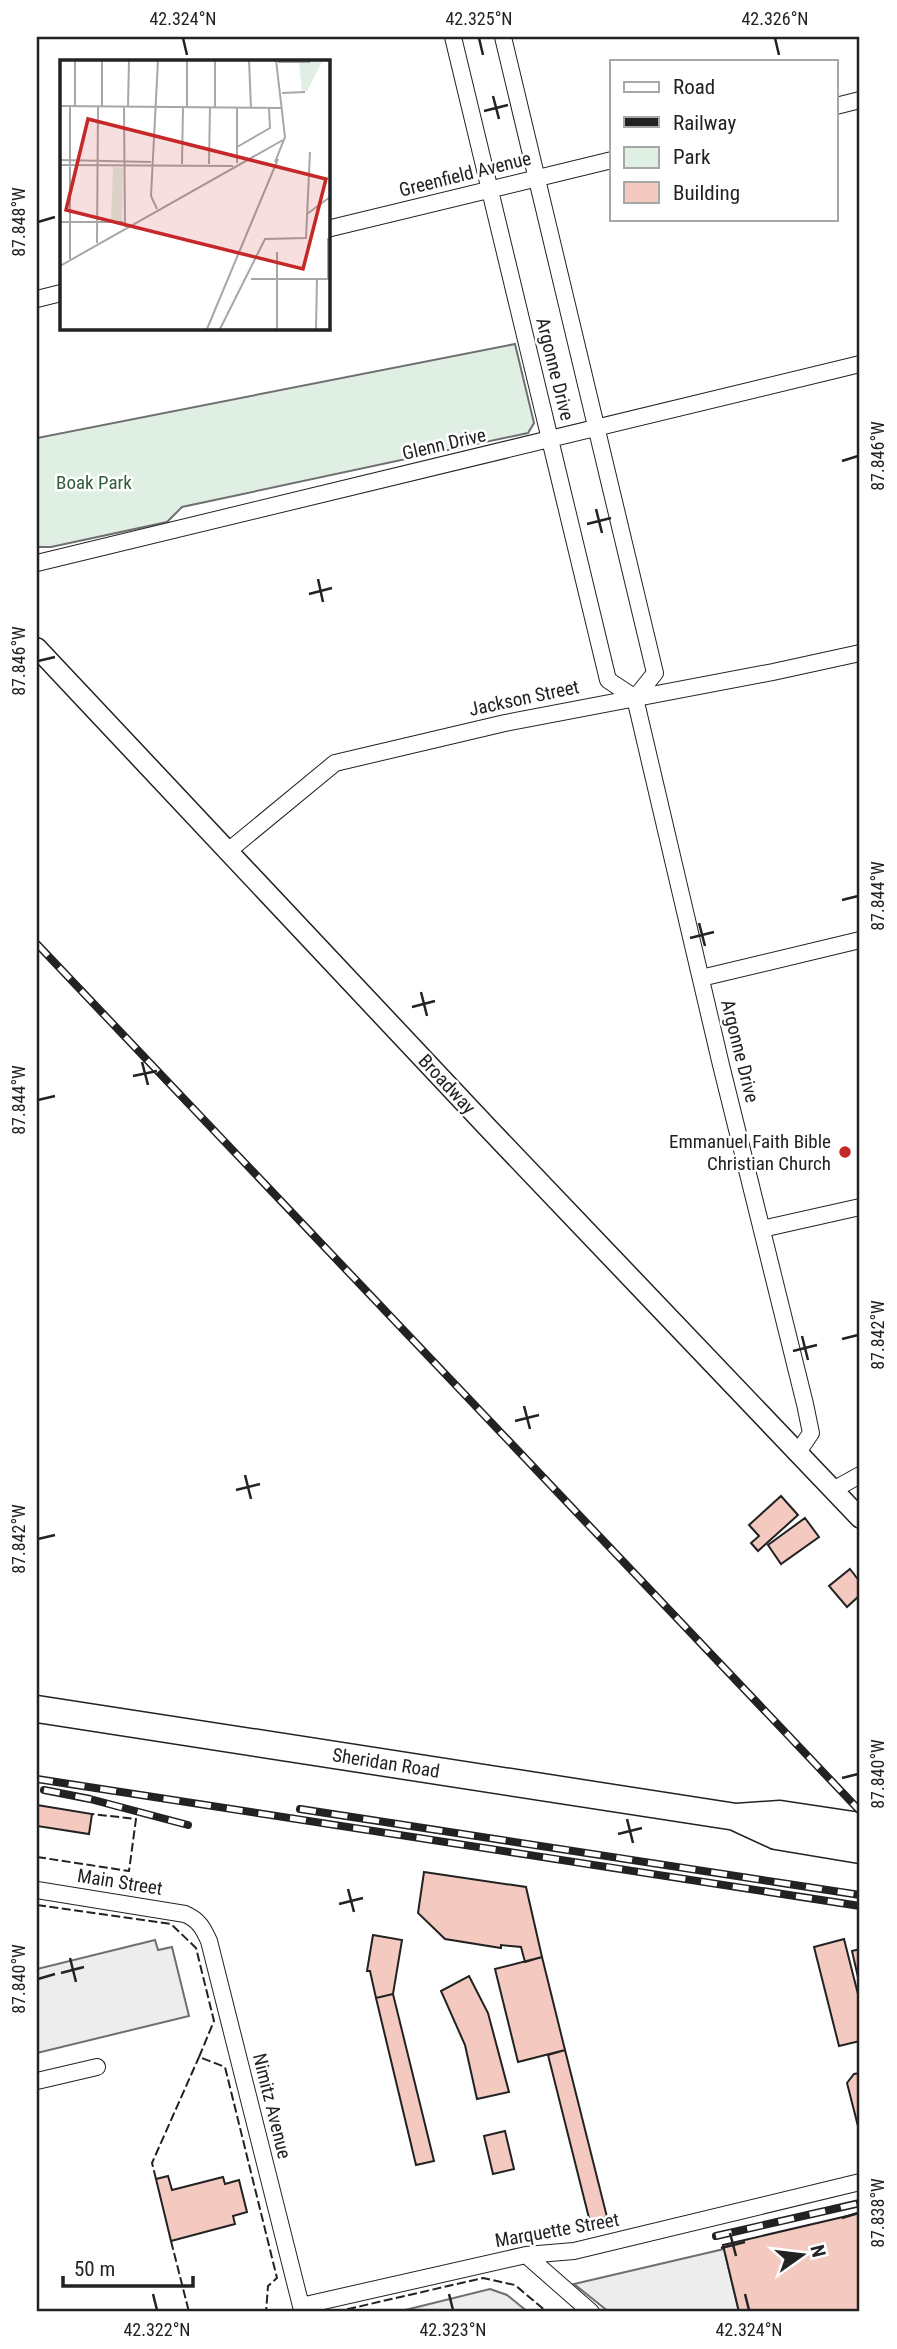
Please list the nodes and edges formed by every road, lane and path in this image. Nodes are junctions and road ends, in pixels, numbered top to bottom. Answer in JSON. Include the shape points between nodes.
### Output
{"nodes":[{"id":1,"x":453,"y":37,"type":"edge"},
{"id":2,"x":503,"y":37,"type":"edge"},
{"id":3,"x":860,"y":100,"type":"edge"},
{"id":4,"x":838,"y":106,"type":"edge"},
{"id":5,"x":610,"y":160,"type":"edge"},
{"id":6,"x":537,"y":178,"type":"junction"},
{"id":7,"x":490,"y":190,"type":"junction"},
{"id":8,"x":329,"y":229,"type":"edge"},
{"id":9,"x":60,"y":293,"type":"edge"},
{"id":10,"x":37,"y":299,"type":"edge"},
{"id":11,"x":860,"y":365,"type":"edge"},
{"id":12,"x":597,"y":429,"type":"junction"},
{"id":13,"x":551,"y":440,"type":"junction"},
{"id":14,"x":37,"y":563,"type":"edge"},
{"id":15,"x":37,"y":648,"type":"edge"},
{"id":16,"x":860,"y":653,"type":"edge"},
{"id":17,"x":635,"y":698,"type":"junction"},
{"id":18,"x":227,"y":852,"type":"junction"},
{"id":19,"x":860,"y":940,"type":"edge"},
{"id":20,"x":701,"y":978,"type":"junction"},
{"id":21,"x":860,"y":1207,"type":"edge"},
{"id":22,"x":762,"y":1229,"type":"junction"},
{"id":23,"x":798,"y":1452,"type":"junction"},
{"id":24,"x":860,"y":1475,"type":"edge"},
{"id":25,"x":834,"y":1490,"type":"junction"},
{"id":26,"x":860,"y":1518,"type":"edge"},
{"id":27,"x":37,"y":1709,"type":"edge"},
{"id":28,"x":736,"y":1817,"type":"junction"},
{"id":29,"x":860,"y":1826,"type":"edge"},
{"id":30,"x":860,"y":1850,"type":"edge"},
{"id":31,"x":37,"y":1890,"type":"edge"},
{"id":32,"x":196,"y":1919,"type":"joint"},
{"id":33,"x":97,"y":2067,"type":"dead end"},
{"id":34,"x":37,"y":2081,"type":"edge"},
{"id":35,"x":860,"y":2182,"type":"edge"},
{"id":36,"x":526,"y":2255,"type":"junction"},
{"id":37,"x":301,"y":2306,"type":"joint"},
{"id":38,"x":591,"y":2312,"type":"edge"}],
"edges":[{"from":1,"to":7,"type":"street","name":"Argonne Drive"},
{"from":2,"to":6,"type":"street","name":"Argonne Drive"},
{"from":3,"to":4,"type":"street"},
{"from":5,"to":6,"type":"street","name":"Greenfield Avenue"},
{"from":6,"to":7,"type":"street","name":"Greenfield Avenue"},
{"from":6,"to":12,"type":"street","name":"Argonne Drive"},
{"from":7,"to":8,"type":"street","name":"Greenfield Avenue"},
{"from":7,"to":13,"type":"street","name":"Argonne Drive"},
{"from":9,"to":10,"type":"street"},
{"from":11,"to":12,"type":"street","name":"Glenn Drive"},
{"from":12,"to":13,"type":"street","name":"Glenn Drive"},
{"from":12,"to":17,"type":"street","name":"Argonne Drive","via":[[655,673]]},
{"from":13,"to":14,"type":"street","name":"Glenn Drive"},
{"from":13,"to":17,"type":"street","name":"Argonne Drive","via":[[608,680]]},
{"from":15,"to":18,"type":"street","name":"Broadway"},
{"from":16,"to":17,"type":"street","name":"Jackson Street"},
{"from":17,"to":18,"type":"street","name":"Jackson Street","via":[[335,763]]},
{"from":17,"to":20,"type":"street","name":"Argonne Drive"},
{"from":18,"to":23,"type":"street","name":"Broadway"},
{"from":19,"to":20,"type":"street"},
{"from":20,"to":22,"type":"street","name":"Argonne Drive"},
{"from":21,"to":22,"type":"street"},
{"from":22,"to":23,"type":"street","name":"Argonne Drive","via":[[811,1433]]},
{"from":23,"to":25,"type":"street","name":"Broadway"},
{"from":24,"to":25,"type":"street"},
{"from":25,"to":26,"type":"street","name":"Broadway"},
{"from":27,"to":28,"type":"highway","name":"Sheridan Road"},
{"from":28,"to":29,"type":"highway","name":"Sheridan Road","via":[[780,1814]]},
{"from":28,"to":30,"type":"highway","name":"Sheridan Road","via":[[776,1836]]},
{"from":31,"to":32,"type":"street","name":"Main Street"},
{"from":32,"to":37,"type":"street","name":"Nimitz Avenue","via":[[209,1941]]},
{"from":33,"to":34,"type":"street"},
{"from":35,"to":36,"type":"street","name":"Marquette Street","via":[[575,2251]]},
{"from":36,"to":37,"type":"street","name":"Marquette Street"},
{"from":36,"to":38,"type":"street"}]}
